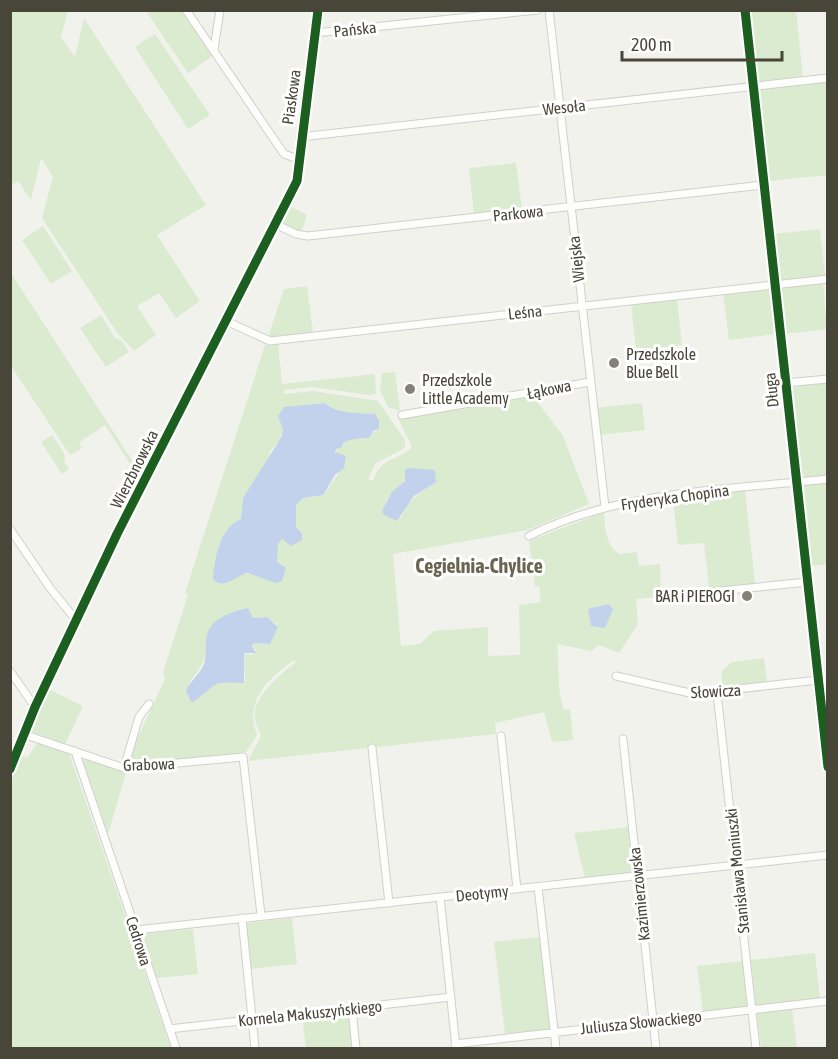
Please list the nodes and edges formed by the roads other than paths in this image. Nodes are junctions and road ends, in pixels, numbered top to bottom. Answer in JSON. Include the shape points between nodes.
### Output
{"nodes":[{"id":1,"x":186,"y":10,"type":"edge"},
{"id":2,"x":220,"y":10,"type":"edge"},
{"id":3,"x":318,"y":10,"type":"edge"},
{"id":4,"x":538,"y":10,"type":"edge"},
{"id":5,"x":549,"y":10,"type":"edge"},
{"id":6,"x":745,"y":10,"type":"edge"},
{"id":7,"x":216,"y":31,"type":"junction"},
{"id":8,"x":315,"y":33,"type":"junction"},
{"id":9,"x":206,"y":37,"type":"junction"},
{"id":10,"x":214,"y":49,"type":"junction"},
{"id":11,"x":828,"y":78,"type":"edge"},
{"id":12,"x":753,"y":87,"type":"junction"},
{"id":13,"x":560,"y":107,"type":"junction"},
{"id":14,"x":300,"y":137,"type":"junction"},
{"id":15,"x":298,"y":159,"type":"junction"},
{"id":16,"x":763,"y":185,"type":"junction"},
{"id":17,"x":294,"y":187,"type":"joint"},
{"id":18,"x":570,"y":207,"type":"junction"},
{"id":19,"x":274,"y":224,"type":"junction"},
{"id":20,"x":828,"y":279,"type":"edge"},
{"id":21,"x":774,"y":285,"type":"junction"},
{"id":22,"x":582,"y":306,"type":"junction"},
{"id":23,"x":226,"y":321,"type":"junction"},
{"id":24,"x":828,"y":379,"type":"edge"},
{"id":25,"x":590,"y":382,"type":"junction"},
{"id":26,"x":785,"y":383,"type":"junction"},
{"id":27,"x":402,"y":415,"type":"dead end"},
{"id":28,"x":828,"y":479,"type":"edge"},
{"id":29,"x":796,"y":482,"type":"junction"},
{"id":30,"x":605,"y":507,"type":"junction"},
{"id":31,"x":10,"y":529,"type":"edge"},
{"id":32,"x":529,"y":536,"type":"dead end"},
{"id":33,"x":807,"y":582,"type":"junction"},
{"id":34,"x":681,"y":595,"type":"dead end"},
{"id":35,"x":76,"y":620,"type":"junction"},
{"id":36,"x":10,"y":671,"type":"edge"},
{"id":37,"x":616,"y":676,"type":"dead end"},
{"id":38,"x":818,"y":680,"type":"junction"},
{"id":39,"x":717,"y":693,"type":"junction"},
{"id":40,"x":149,"y":704,"type":"dead end"},
{"id":41,"x":35,"y":707,"type":"junction"},
{"id":42,"x":23,"y":734,"type":"junction"},
{"id":43,"x":501,"y":736,"type":"dead end"},
{"id":44,"x":622,"y":739,"type":"dead end"},
{"id":45,"x":372,"y":748,"type":"dead end"},
{"id":46,"x":75,"y":751,"type":"junction"},
{"id":47,"x":828,"y":767,"type":"edge"},
{"id":48,"x":124,"y":768,"type":"junction"},
{"id":49,"x":10,"y":769,"type":"edge"},
{"id":50,"x":828,"y":855,"type":"edge"},
{"id":51,"x":736,"y":865,"type":"junction"},
{"id":52,"x":637,"y":875,"type":"junction"},
{"id":53,"x":538,"y":887,"type":"junction"},
{"id":54,"x":518,"y":889,"type":"junction"},
{"id":55,"x":440,"y":897,"type":"junction"},
{"id":56,"x":389,"y":903,"type":"junction"},
{"id":57,"x":261,"y":915,"type":"junction"},
{"id":58,"x":242,"y":918,"type":"junction"},
{"id":59,"x":136,"y":930,"type":"junction"},
{"id":60,"x":451,"y":998,"type":"junction"},
{"id":61,"x":828,"y":1001,"type":"edge"},
{"id":62,"x":352,"y":1009,"type":"junction"},
{"id":63,"x":752,"y":1010,"type":"junction"},
{"id":64,"x":252,"y":1019,"type":"junction"},
{"id":65,"x":653,"y":1021,"type":"junction"},
{"id":66,"x":169,"y":1029,"type":"junction"},
{"id":67,"x":554,"y":1032,"type":"junction"},
{"id":68,"x":456,"y":1046,"type":"edge"},
{"id":69,"x":176,"y":1048,"type":"edge"},
{"id":70,"x":255,"y":1048,"type":"edge"},
{"id":71,"x":356,"y":1048,"type":"edge"},
{"id":72,"x":556,"y":1048,"type":"edge"},
{"id":73,"x":656,"y":1048,"type":"edge"},
{"id":74,"x":756,"y":1048,"type":"edge"}],
"edges":[{"from":1,"to":9,"type":"street"},
{"from":2,"to":7,"type":"street"},
{"from":3,"to":8,"type":"street","name":"Piaskowa"},
{"from":4,"to":8,"type":"street","name":"Pańska"},
{"from":5,"to":13,"type":"street","name":"Wiejska"},
{"from":6,"to":12,"type":"street","name":"Długa"},
{"from":7,"to":9,"type":"street"},
{"from":7,"to":10,"type":"street"},
{"from":8,"to":14,"type":"street","name":"Piaskowa"},
{"from":9,"to":10,"type":"street"},
{"from":10,"to":15,"type":"street","via":[[284,154]]},
{"from":11,"to":12,"type":"street","name":"Wesoła"},
{"from":12,"to":13,"type":"street","name":"Wesoła"},
{"from":12,"to":16,"type":"street","name":"Długa"},
{"from":13,"to":14,"type":"street","name":"Wesoła"},
{"from":13,"to":18,"type":"street","name":"Wiejska"},
{"from":14,"to":15,"type":"street","name":"Piaskowa"},
{"from":15,"to":17,"type":"street","name":"Piaskowa"},
{"from":16,"to":18,"type":"street","name":"Parkowa"},
{"from":16,"to":21,"type":"street","name":"Długa"},
{"from":17,"to":19,"type":"street","name":"Wierzbnowska"},
{"from":18,"to":19,"type":"street","name":"Parkowa","via":[[308,236]]},
{"from":18,"to":22,"type":"street","name":"Wiejska"},
{"from":19,"to":23,"type":"street","name":"Wierzbnowska"},
{"from":20,"to":21,"type":"street","name":"Leśna"},
{"from":21,"to":22,"type":"street","name":"Leśna"},
{"from":21,"to":26,"type":"street","name":"Długa"},
{"from":22,"to":23,"type":"street","name":"Leśna","via":[[270,340]]},
{"from":22,"to":25,"type":"street","name":"Wiejska"},
{"from":23,"to":35,"type":"street","name":"Wierzbnowska"},
{"from":24,"to":26,"type":"street"},
{"from":25,"to":27,"type":"street","name":"Łąkowa"},
{"from":25,"to":30,"type":"street","name":"Wiejska"},
{"from":26,"to":29,"type":"street","name":"Długa"},
{"from":28,"to":29,"type":"street","name":"Fryderyka Chopina"},
{"from":29,"to":30,"type":"street","name":"Fryderyka Chopina","via":[[654,497]]},
{"from":29,"to":33,"type":"street","name":"Długa"},
{"from":30,"to":32,"type":"street","name":"Fryderyka Chopina"},
{"from":31,"to":35,"type":"street"},
{"from":33,"to":34,"type":"street"},
{"from":33,"to":38,"type":"street","name":"Długa"},
{"from":35,"to":41,"type":"street","name":"Wierzbnowska"},
{"from":36,"to":41,"type":"street"},
{"from":37,"to":39,"type":"street","name":"Słowicza","via":[[674,691]]},
{"from":38,"to":39,"type":"street","name":"Słowicza"},
{"from":38,"to":47,"type":"street","name":"Długa"},
{"from":39,"to":51,"type":"street","name":"Stanisława Moniuszki"},
{"from":40,"to":48,"type":"street","via":[[140,717]]},
{"from":41,"to":42,"type":"street","name":"Wierzbnowska"},
{"from":42,"to":46,"type":"street","name":"Grabowa"},
{"from":42,"to":49,"type":"street","name":"Wierzbnowska"},
{"from":43,"to":54,"type":"street"},
{"from":44,"to":52,"type":"street","name":"Kazimierzowska"},
{"from":45,"to":56,"type":"street"},
{"from":46,"to":48,"type":"street","name":"Grabowa"},
{"from":46,"to":59,"type":"street","name":"Cedrowa"},
{"from":48,"to":57,"type":"street","name":"Grabowa","via":[[243,757]]},
{"from":50,"to":51,"type":"street","name":"Deotymy"},
{"from":51,"to":52,"type":"street","name":"Deotymy"},
{"from":51,"to":63,"type":"street","name":"Stanisława Moniuszki"},
{"from":52,"to":53,"type":"street","name":"Deotymy"},
{"from":52,"to":65,"type":"street","name":"Kazimierzowska"},
{"from":53,"to":54,"type":"street","name":"Deotymy"},
{"from":53,"to":67,"type":"street"},
{"from":54,"to":55,"type":"street","name":"Deotymy"},
{"from":55,"to":56,"type":"street","name":"Deotymy"},
{"from":55,"to":60,"type":"street"},
{"from":56,"to":57,"type":"street","name":"Deotymy"},
{"from":57,"to":58,"type":"street","name":"Deotymy"},
{"from":58,"to":59,"type":"street","name":"Deotymy"},
{"from":58,"to":64,"type":"street"},
{"from":59,"to":66,"type":"street","name":"Cedrowa"},
{"from":60,"to":62,"type":"street","name":"Kornela Makuszyńskiego"},
{"from":60,"to":68,"type":"street"},
{"from":61,"to":63,"type":"street","name":"Juliusza Słowackiego"},
{"from":62,"to":64,"type":"street","name":"Kornela Makuszyńskiego"},
{"from":62,"to":71,"type":"street"},
{"from":63,"to":65,"type":"street","name":"Juliusza Słowackiego"},
{"from":63,"to":74,"type":"street","name":"Stanisława Moniuszki"},
{"from":64,"to":66,"type":"street","name":"Kornela Makuszyńskiego"},
{"from":64,"to":70,"type":"street"},
{"from":65,"to":67,"type":"street","name":"Juliusza Słowackiego"},
{"from":65,"to":73,"type":"street","name":"Kazimierzowska"},
{"from":66,"to":69,"type":"street","name":"Cedrowa"},
{"from":67,"to":68,"type":"street","name":"Juliusza Słowackiego"},
{"from":67,"to":72,"type":"street"}]}
